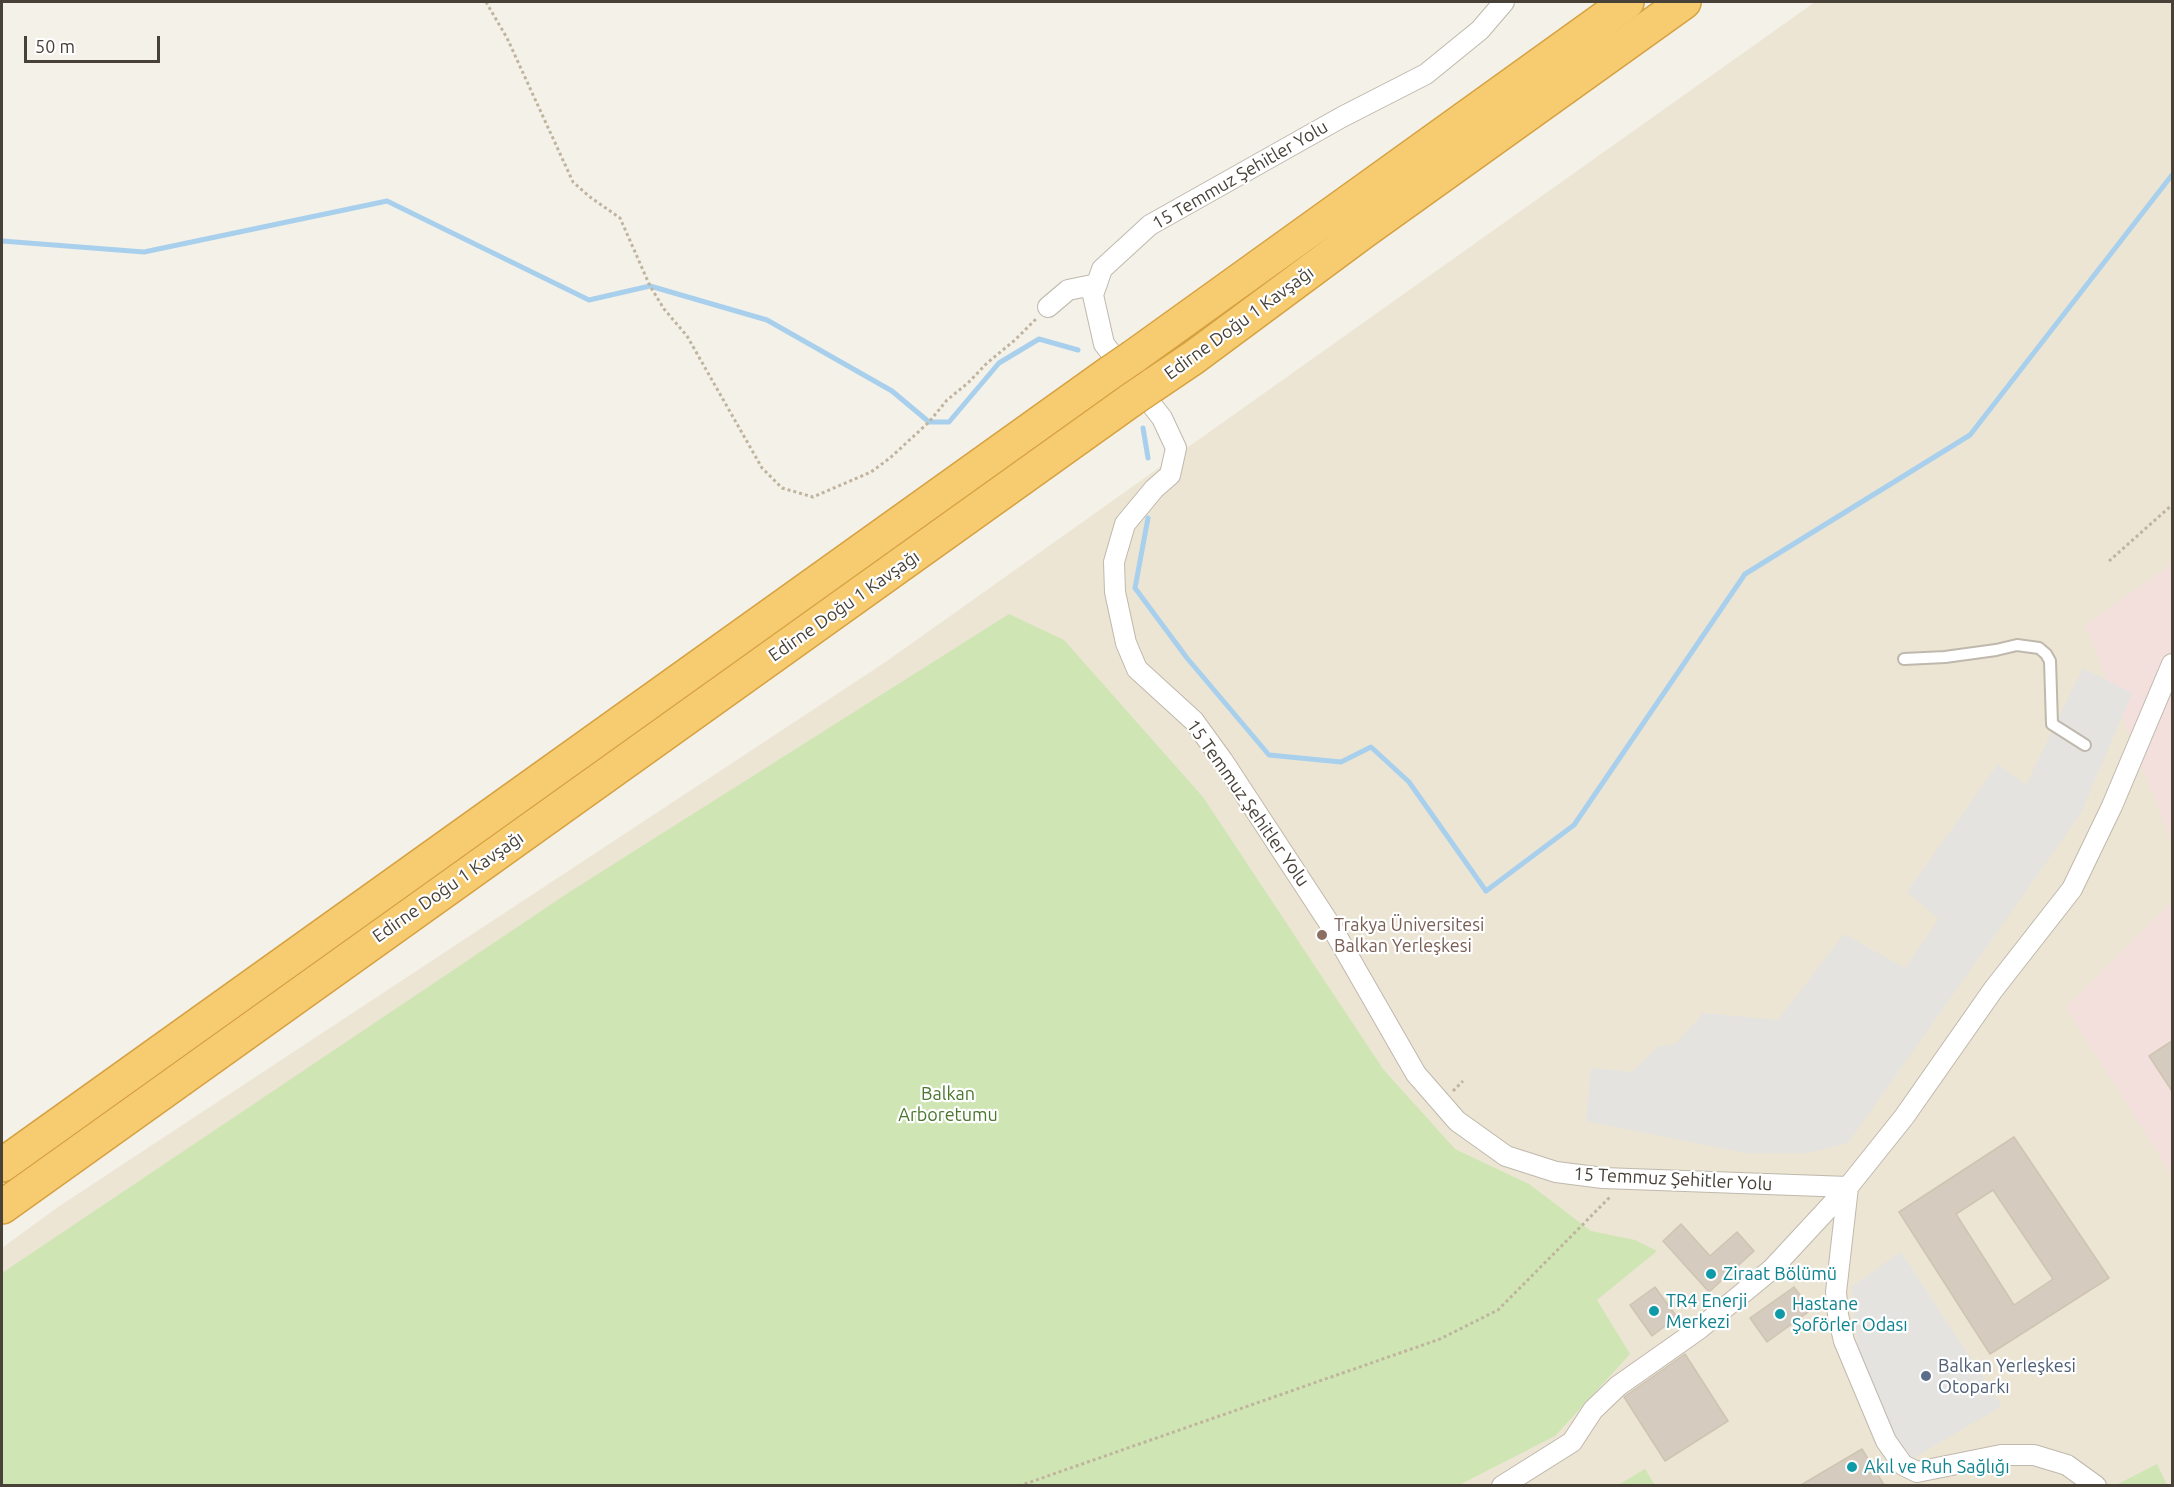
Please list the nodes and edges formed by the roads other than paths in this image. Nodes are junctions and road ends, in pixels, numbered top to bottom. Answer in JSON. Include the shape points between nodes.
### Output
{"nodes":[{"id":1,"x":1504,"y":2,"type":"edge"},
{"id":2,"x":1627,"y":2,"type":"edge"},
{"id":3,"x":1684,"y":2,"type":"edge"},
{"id":4,"x":1097,"y":284,"type":"junction"},
{"id":5,"x":1048,"y":307,"type":"road end"},
{"id":6,"x":1904,"y":659,"type":"dead end"},
{"id":7,"x":2172,"y":664,"type":"edge"},
{"id":8,"x":2085,"y":745,"type":"dead end"},
{"id":9,"x":2,"y":1165,"type":"edge"},
{"id":10,"x":1848,"y":1187,"type":"junction"},
{"id":11,"x":2,"y":1207,"type":"edge"},
{"id":12,"x":1502,"y":1485,"type":"edge"},
{"id":13,"x":2096,"y":1485,"type":"edge"}],
"edges":[{"from":1,"to":4,"type":"street","name":"15 Temmuz Şehitler Yolu","via":[[1480,30],[1426,74],[1150,225],[1102,269]]},
{"from":2,"to":9,"type":"highway","name":"Edirne Doğu 1 Kavşağı"},
{"from":3,"to":11,"type":"highway","name":"Edirne Doğu 1 Kavşağı","via":[[1193,358]]},
{"from":4,"to":5,"type":"street","via":[[1068,290]]},
{"from":4,"to":10,"type":"street","name":"15 Temmuz Şehitler Yolu","via":[[1093,295],[1104,344],[1162,418],[1176,448],[1170,475],[1125,524],[1114,562],[1115,592],[1126,643],[1137,669],[1194,721],[1223,761],[1331,926],[1416,1074],[1457,1121],[1506,1156],[1556,1172],[1603,1178]]},
{"from":6,"to":8,"type":"lane","via":[[1945,657],[2017,645],[2039,648],[2050,661],[2052,724]]},
{"from":7,"to":10,"type":"street","via":[[2072,889]]},
{"from":10,"to":12,"type":"street","via":[[1772,1269],[1699,1329],[1618,1386],[1593,1410],[1572,1442]]},
{"from":10,"to":13,"type":"street","via":[[1836,1292],[1838,1315],[1844,1341],[1886,1441],[1903,1465],[1917,1472],[2001,1455],[2034,1455],[2067,1465]]}]}
